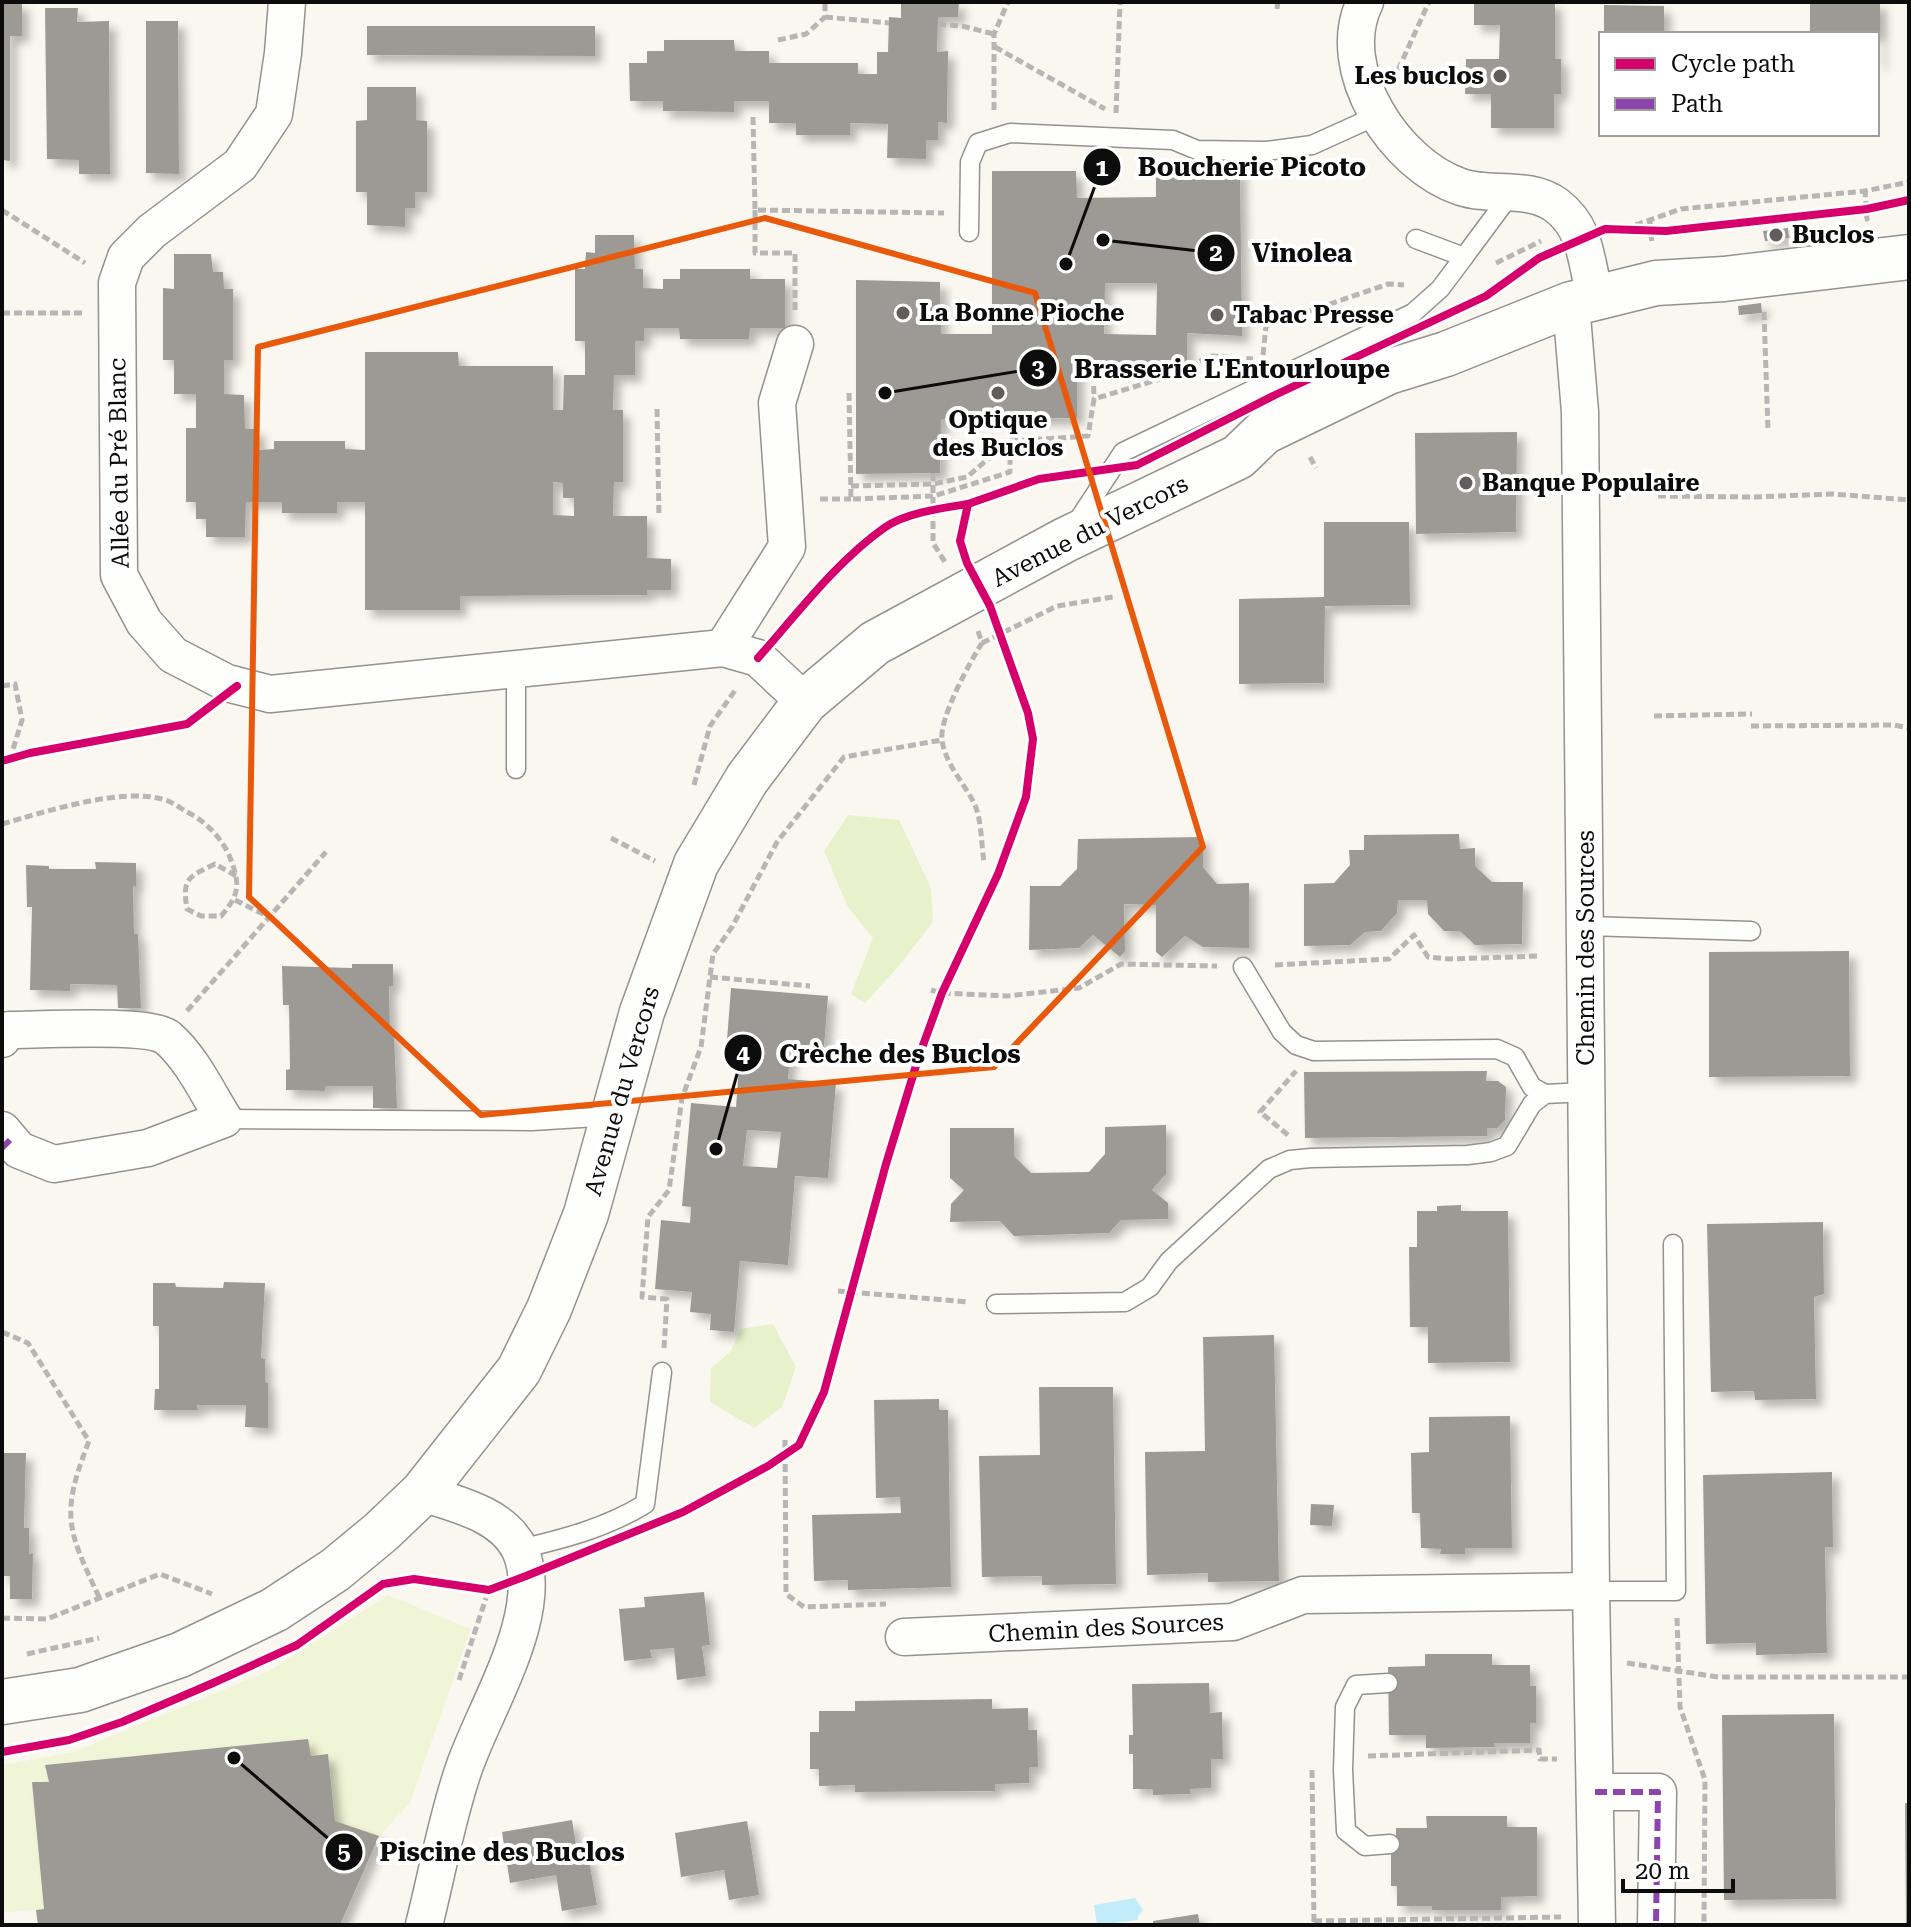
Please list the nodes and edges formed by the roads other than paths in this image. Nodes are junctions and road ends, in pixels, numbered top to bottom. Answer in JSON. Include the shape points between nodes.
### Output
{"nodes":[{"id":1,"x":287,"y":2,"type":"edge"},
{"id":2,"x":1365,"y":2,"type":"edge"},
{"id":3,"x":1376,"y":116,"type":"junction"},
{"id":4,"x":1513,"y":191,"type":"junction"},
{"id":5,"x":969,"y":223,"type":"road end"},
{"id":6,"x":1416,"y":239,"type":"dead end"},
{"id":7,"x":1464,"y":257,"type":"junction"},
{"id":8,"x":1909,"y":257,"type":"edge"},
{"id":9,"x":1583,"y":301,"type":"junction"},
{"id":10,"x":795,"y":344,"type":"road end"},
{"id":11,"x":1065,"y":540,"type":"junction"},
{"id":12,"x":723,"y":648,"type":"junction"},
{"id":13,"x":516,"y":671,"type":"junction"},
{"id":14,"x":805,"y":702,"type":"junction"},
{"id":15,"x":516,"y":769,"type":"dead end"},
{"id":16,"x":1587,"y":926,"type":"junction"},
{"id":17,"x":1751,"y":931,"type":"dead end"},
{"id":18,"x":1243,"y":967,"type":"road end"},
{"id":19,"x":2,"y":1039,"type":"edge"},
{"id":20,"x":1586,"y":1092,"type":"junction"},
{"id":21,"x":1545,"y":1094,"type":"junction"},
{"id":22,"x":613,"y":1116,"type":"junction"},
{"id":23,"x":224,"y":1119,"type":"junction"},
{"id":24,"x":2,"y":1130,"type":"edge"},
{"id":25,"x":1673,"y":1244,"type":"dead end"},
{"id":26,"x":996,"y":1304,"type":"road end"},
{"id":27,"x":662,"y":1372,"type":"road end"},
{"id":28,"x":422,"y":1493,"type":"junction"},
{"id":29,"x":523,"y":1563,"type":"junction"},
{"id":30,"x":1591,"y":1591,"type":"junction"},
{"id":31,"x":904,"y":1637,"type":"road end"},
{"id":32,"x":1388,"y":1683,"type":"dead end"},
{"id":33,"x":2,"y":1702,"type":"edge"},
{"id":34,"x":1594,"y":1775,"type":"junction"},
{"id":35,"x":1390,"y":1844,"type":"dead end"},
{"id":36,"x":1597,"y":1920,"type":"edge"},
{"id":37,"x":424,"y":1925,"type":"edge"},
{"id":38,"x":1656,"y":1925,"type":"edge"}],
"edges":[{"from":1,"to":13,"type":"street","name":"Allée du Pré Blanc","via":[[274,114],[240,165],[126,257],[116,298],[119,575],[144,622],[173,655],[237,686],[270,694]]},
{"from":2,"to":3,"type":"street","via":[[1354,52]]},
{"from":3,"to":4,"type":"street","via":[[1421,166],[1462,187]]},
{"from":3,"to":5,"type":"lane","via":[[1312,145],[1266,151],[1197,150],[1173,140],[1115,137],[994,137],[978,143],[970,162]]},
{"from":4,"to":7,"type":"lane"},
{"from":4,"to":9,"type":"street","name":"Chemin des Sources","via":[[1553,203],[1577,224],[1583,241]]},
{"from":6,"to":7,"type":"lane"},
{"from":7,"to":11,"type":"lane","via":[[1413,313],[1123,452]]},
{"from":8,"to":9,"type":"street","name":"Avenue du Vercors","via":[[1656,283]]},
{"from":9,"to":11,"type":"street","name":"Avenue du Vercors","via":[[1388,372],[1264,432],[1238,457]]},
{"from":9,"to":16,"type":"street","name":"Chemin des Sources"},
{"from":10,"to":12,"type":"street","via":[[777,403],[787,547]]},
{"from":11,"to":14,"type":"street","name":"Avenue du Vercors","via":[[875,643]]},
{"from":12,"to":13,"type":"street","name":"Allée du Pré Blanc"},
{"from":12,"to":14,"type":"street","name":"Allée du Pré Blanc","via":[[758,658]]},
{"from":13,"to":15,"type":"lane"},
{"from":14,"to":22,"type":"street","name":"Avenue du Vercors","via":[[747,779],[696,864],[642,1012]]},
{"from":16,"to":17,"type":"lane"},
{"from":16,"to":20,"type":"street","name":"Chemin des Sources"},
{"from":18,"to":21,"type":"lane","via":[[1282,1032],[1296,1045],[1314,1051],[1497,1049],[1515,1057],[1532,1087]]},
{"from":19,"to":23,"type":"street","via":[[9,1030],[128,1029],[165,1035],[184,1055]]},
{"from":20,"to":21,"type":"lane"},
{"from":20,"to":30,"type":"street","name":"Chemin des Sources"},
{"from":21,"to":26,"type":"lane","via":[[1532,1104],[1507,1146],[1491,1152],[1302,1159],[1269,1169],[1169,1261],[1150,1287],[1125,1302]]},
{"from":22,"to":23,"type":"lane","via":[[516,1122]]},
{"from":22,"to":28,"type":"street","name":"Avenue du Vercors","via":[[586,1214],[519,1370]]},
{"from":23,"to":24,"type":"street","via":[[148,1148],[54,1164],[19,1150]]},
{"from":25,"to":30,"type":"lane","via":[[1676,1591]]},
{"from":27,"to":29,"type":"lane","via":[[645,1504]]},
{"from":28,"to":29,"type":"street","via":[[474,1510],[499,1525]]},
{"from":28,"to":33,"type":"street","name":"Avenue du Vercors","via":[[335,1570],[274,1610],[180,1655],[80,1690]]},
{"from":29,"to":37,"type":"street","via":[[520,1635],[463,1770]]},
{"from":30,"to":31,"type":"street","name":"Chemin des Sources","via":[[1303,1595],[1233,1622]]},
{"from":30,"to":34,"type":"street","name":"Chemin des Sources"},
{"from":32,"to":35,"type":"lane","via":[[1356,1685],[1345,1707],[1343,1757],[1346,1831],[1365,1846]]},
{"from":34,"to":36,"type":"street","name":"Chemin des Sources"},
{"from":34,"to":38,"type":"street","via":[[1658,1792]]}]}
